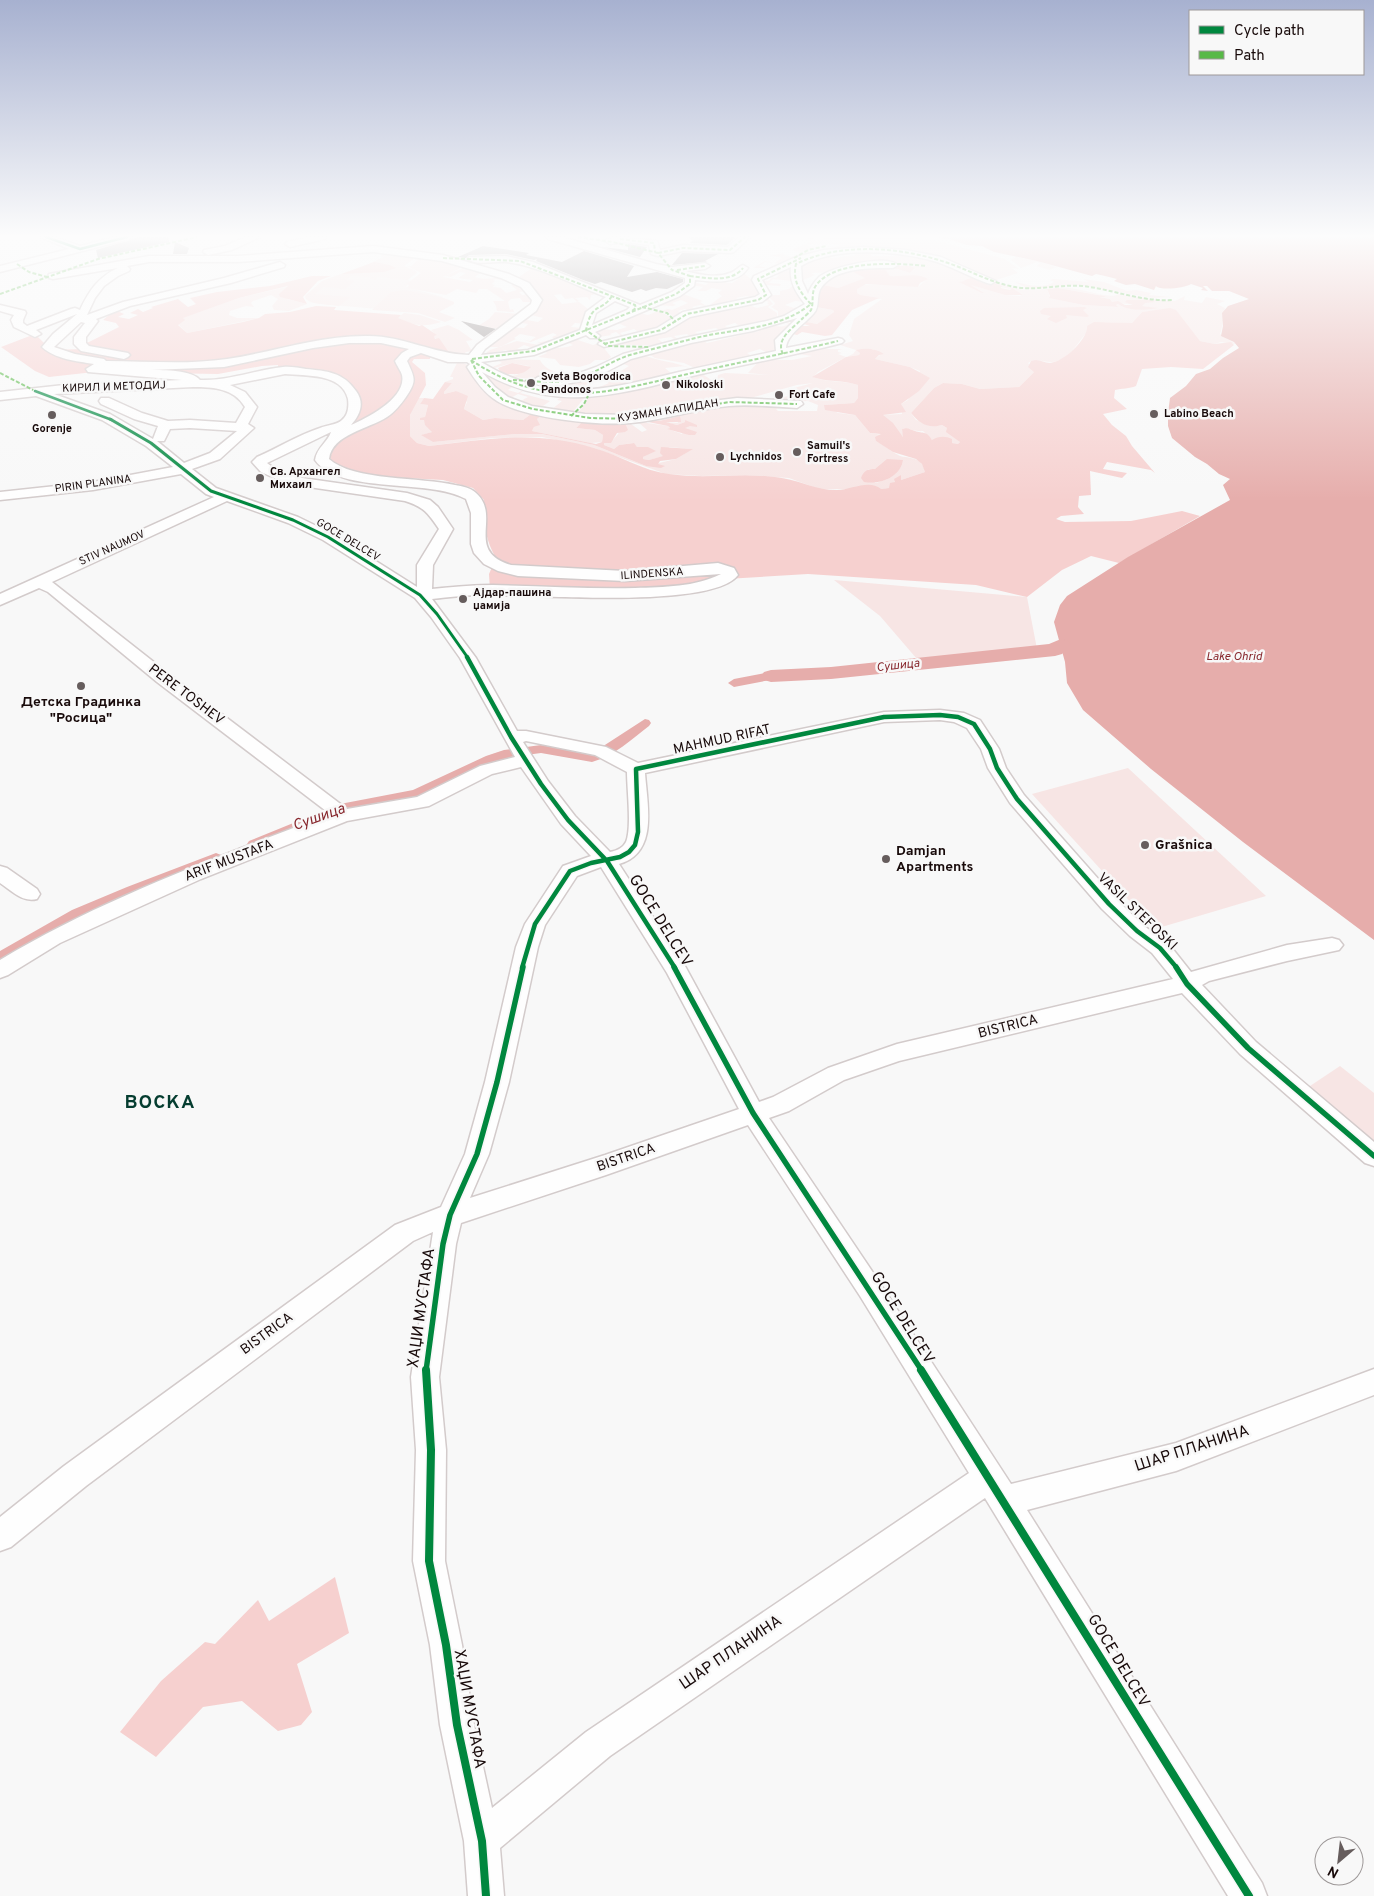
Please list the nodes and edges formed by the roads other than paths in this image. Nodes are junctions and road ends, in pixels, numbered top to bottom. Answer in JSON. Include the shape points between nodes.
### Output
{"nodes":[{"id":1,"x":19,"y":325,"type":"edge"},
{"id":2,"x":38,"y":325,"type":"edge"},
{"id":3,"x":71,"y":325,"type":"edge"},
{"id":4,"x":89,"y":325,"type":"edge"},
{"id":5,"x":510,"y":325,"type":"edge"},
{"id":6,"x":587,"y":325,"type":"edge"},
{"id":7,"x":600,"y":325,"type":"edge"},
{"id":8,"x":669,"y":325,"type":"edge"},
{"id":9,"x":762,"y":325,"type":"edge"},
{"id":10,"x":796,"y":325,"type":"edge"},
{"id":11,"x":26,"y":330,"type":"junction"},
{"id":12,"x":587,"y":331,"type":"junction"},
{"id":13,"x":838,"y":341,"type":"dead end"},
{"id":14,"x":328,"y":342,"type":"junction"},
{"id":15,"x":604,"y":344,"type":"junction"},
{"id":16,"x":50,"y":348,"type":"junction"},
{"id":17,"x":420,"y":348,"type":"junction"},
{"id":18,"x":659,"y":348,"type":"junction"},
{"id":19,"x":251,"y":354,"type":"junction"},
{"id":20,"x":783,"y":354,"type":"junction"},
{"id":21,"x":471,"y":359,"type":"junction"},
{"id":22,"x":92,"y":369,"type":"junction"},
{"id":23,"x":510,"y":380,"type":"junction"},
{"id":24,"x":193,"y":383,"type":"junction"},
{"id":25,"x":216,"y":384,"type":"junction"},
{"id":26,"x":35,"y":391,"type":"junction"},
{"id":27,"x":0,"y":396,"type":"edge"},
{"id":28,"x":588,"y":396,"type":"junction"},
{"id":29,"x":105,"y":402,"type":"dead end"},
{"id":30,"x":797,"y":404,"type":"dead end"},
{"id":31,"x":571,"y":416,"type":"junction"},
{"id":32,"x":165,"y":425,"type":"junction"},
{"id":33,"x":345,"y":425,"type":"junction"},
{"id":34,"x":240,"y":427,"type":"junction"},
{"id":35,"x":333,"y":439,"type":"junction"},
{"id":36,"x":151,"y":443,"type":"junction"},
{"id":37,"x":184,"y":468,"type":"junction"},
{"id":38,"x":0,"y":496,"type":"edge"},
{"id":39,"x":225,"y":497,"type":"junction"},
{"id":40,"x":40,"y":582,"type":"junction"},
{"id":41,"x":420,"y":595,"type":"junction"},
{"id":42,"x":0,"y":600,"type":"edge"},
{"id":43,"x":511,"y":736,"type":"junction"},
{"id":44,"x":525,"y":760,"type":"junction"},
{"id":45,"x":636,"y":770,"type":"junction"},
{"id":46,"x":339,"y":812,"type":"junction"},
{"id":47,"x":607,"y":861,"type":"junction"},
{"id":48,"x":0,"y":873,"type":"edge"},
{"id":49,"x":30,"y":894,"type":"dead end"},
{"id":50,"x":1332,"y":944,"type":"dead end"},
{"id":51,"x":0,"y":970,"type":"edge"},
{"id":52,"x":1187,"y":984,"type":"junction"},
{"id":53,"x":753,"y":1113,"type":"junction"},
{"id":54,"x":1374,"y":1156,"type":"edge"},
{"id":55,"x":450,"y":1215,"type":"junction"},
{"id":56,"x":1374,"y":1382,"type":"edge"},
{"id":57,"x":997,"y":1489,"type":"junction"},
{"id":58,"x":0,"y":1536,"type":"edge"},
{"id":59,"x":482,"y":1841,"type":"junction"},
{"id":60,"x":486,"y":1896,"type":"edge"},
{"id":61,"x":1249,"y":1896,"type":"edge"}],
"edges":[{"from":1,"to":11,"type":"street"},
{"from":2,"to":11,"type":"street"},
{"from":3,"to":16,"type":"street","via":[[61,331]]},
{"from":4,"to":19,"type":"street","via":[[80,337],[80,344],[103,353],[179,357]]},
{"from":5,"to":21,"type":"street","via":[[481,347]]},
{"from":6,"to":12,"type":"street"},
{"from":7,"to":12,"type":"street"},
{"from":8,"to":15,"type":"street"},
{"from":9,"to":18,"type":"street"},
{"from":10,"to":20,"type":"street","via":[[781,340]]},
{"from":11,"to":16,"type":"street","via":[[36,334]]},
{"from":12,"to":15,"type":"street"},
{"from":12,"to":21,"type":"street","via":[[530,352]]},
{"from":13,"to":20,"type":"street"},
{"from":14,"to":17,"type":"street","via":[[372,339]]},
{"from":14,"to":19,"type":"street"},
{"from":14,"to":22,"type":"street","via":[[224,364],[100,365]]},
{"from":15,"to":18,"type":"street"},
{"from":16,"to":19,"type":"street","via":[[92,361],[193,360]]},
{"from":16,"to":22,"type":"street","via":[[64,360]]},
{"from":17,"to":21,"type":"street","via":[[448,358]]},
{"from":17,"to":35,"type":"street","via":[[401,360],[408,383],[390,408],[377,418]]},
{"from":18,"to":23,"type":"street","via":[[627,356],[574,379],[552,382]]},
{"from":20,"to":28,"type":"street"},
{"from":21,"to":23,"type":"street","via":[[491,373]]},
{"from":21,"to":31,"type":"street","name":"КУЗМАН КАПИДАН","via":[[479,376],[503,400]]},
{"from":22,"to":24,"type":"street","via":[[177,375],[193,379]]},
{"from":23,"to":28,"type":"street","via":[[545,392]]},
{"from":24,"to":25,"type":"street"},
{"from":24,"to":26,"type":"street","name":"КИРИЛ И МЕТОДИЈ"},
{"from":25,"to":33,"type":"street","via":[[285,370],[331,375],[346,384],[353,395],[353,415]]},
{"from":25,"to":34,"type":"street","via":[[236,391],[248,401],[251,407]]},
{"from":26,"to":27,"type":"street","name":"КИРИЛ И МЕТОДИЈ"},
{"from":26,"to":36,"type":"street","name":"GOCE DELCEV","via":[[106,417]]},
{"from":28,"to":31,"type":"street"},
{"from":29,"to":32,"type":"street","via":[[138,416],[159,420]]},
{"from":30,"to":31,"type":"street","name":"КУЗМАН КАПИДАН","via":[[729,402],[620,420]]},
{"from":32,"to":34,"type":"street"},
{"from":32,"to":36,"type":"street","via":[[162,436]]},
{"from":33,"to":35,"type":"street"},
{"from":33,"to":41,"type":"street","via":[[307,438],[262,460],[260,465],[292,481],[407,498],[430,506],[446,529],[425,565],[425,588]]},
{"from":34,"to":37,"type":"street","name":"PIRIN PLANINA","via":[[248,428],[219,454]]},
{"from":35,"to":41,"type":"street","name":"ILINDENSKA","via":[[321,455],[324,464],[335,470],[365,478],[440,484],[472,495],[479,505],[481,552],[502,567],[518,571],[624,576],[718,568],[729,571],[730,575],[710,584],[648,592],[593,594],[490,590]]},
{"from":36,"to":37,"type":"street","name":"GOCE DELCEV"},
{"from":37,"to":38,"type":"street","name":"PIRIN PLANINA","via":[[93,486]]},
{"from":37,"to":39,"type":"street","name":"GOCE DELCEV","via":[[202,486]]},
{"from":39,"to":40,"type":"street","name":"STIV NAUMOV"},
{"from":39,"to":41,"type":"street","name":"GOCE DELCEV","via":[[282,516],[328,537]]},
{"from":40,"to":42,"type":"street","name":"STIV NAUMOV"},
{"from":40,"to":46,"type":"street","name":"PERE TOSHEV"},
{"from":41,"to":43,"type":"street","name":"GOCE DELCEV","via":[[468,658]]},
{"from":43,"to":44,"type":"street","name":"GOCE DELCEV"},
{"from":43,"to":45,"type":"street","via":[[526,736],[604,753]]},
{"from":44,"to":46,"type":"street","name":"ARIF MUSTAFA","via":[[486,770],[422,802]]},
{"from":44,"to":47,"type":"street","name":"GOCE DELCEV","via":[[568,820]]},
{"from":45,"to":47,"type":"street","via":[[638,832],[635,845],[629,852]]},
{"from":45,"to":52,"type":"street","name":"MAHMUD RIFAT","via":[[884,717],[918,714],[958,717],[974,724],[1017,799],[1109,904],[1160,948]]},
{"from":46,"to":51,"type":"street","name":"ARIF MUSTAFA","via":[[53,938]]},
{"from":47,"to":53,"type":"street","name":"GOCE DELCEV","via":[[677,971]]},
{"from":47,"to":55,"type":"street","name":"ХАЏИ МУСТАФА","via":[[570,871],[535,924],[477,1154]]},
{"from":48,"to":49,"type":"street"},
{"from":50,"to":52,"type":"street","name":"BISTRICA","via":[[1202,975]]},
{"from":52,"to":53,"type":"street","name":"BISTRICA","via":[[897,1053],[836,1074],[781,1104]]},
{"from":52,"to":54,"type":"street","via":[[1248,1048]]},
{"from":53,"to":55,"type":"street","name":"BISTRICA"},
{"from":53,"to":57,"type":"street","name":"GOCE DELCEV"},
{"from":55,"to":58,"type":"street","name":"BISTRICA","via":[[404,1233],[75,1476]]},
{"from":55,"to":59,"type":"street","name":"ХАЏИ МУСТАФА","via":[[425,1377],[431,1450],[429,1561],[446,1645],[457,1725]]},
{"from":56,"to":57,"type":"street","name":"ШАР ПЛАНИНА","via":[[1176,1458]]},
{"from":57,"to":59,"type":"street","name":"ШАР ПЛАНИНА","via":[[598,1744]]},
{"from":57,"to":61,"type":"street","name":"GOCE DELCEV"},
{"from":59,"to":60,"type":"street","name":"ХАЏИ МУСТАФА"}]}
